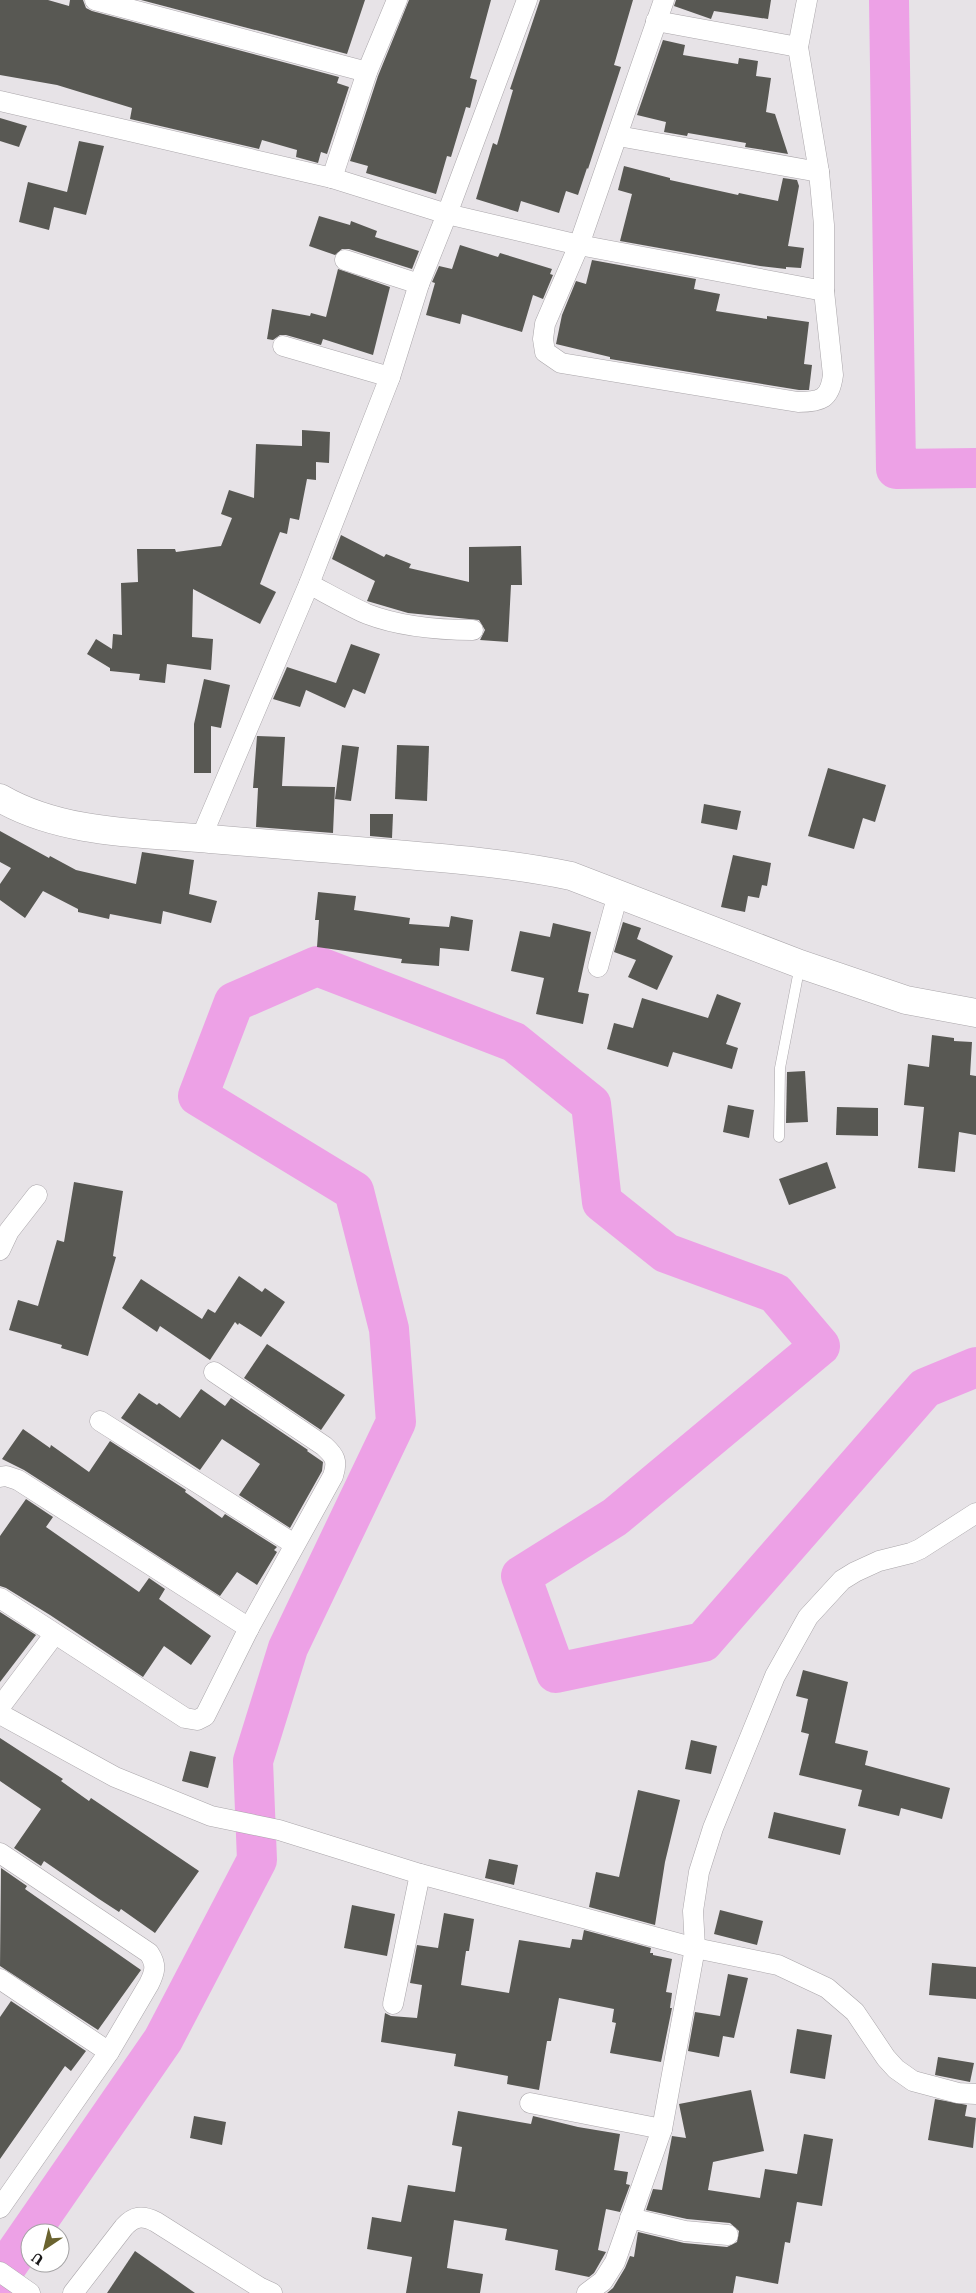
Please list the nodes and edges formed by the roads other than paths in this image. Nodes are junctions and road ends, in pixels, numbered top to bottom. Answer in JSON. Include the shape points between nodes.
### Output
{"nodes":[{"id":1,"x":96,"y":0,"type":"edge"},
{"id":2,"x":396,"y":0,"type":"edge"},
{"id":3,"x":527,"y":0,"type":"edge"},
{"id":4,"x":664,"y":0,"type":"edge"},
{"id":5,"x":807,"y":0,"type":"edge"},
{"id":6,"x":656,"y":21,"type":"junction"},
{"id":7,"x":798,"y":47,"type":"junction"},
{"id":8,"x":367,"y":72,"type":"junction"},
{"id":9,"x":0,"y":101,"type":"edge"},
{"id":10,"x":618,"y":136,"type":"junction"},
{"id":11,"x":820,"y":172,"type":"junction"},
{"id":12,"x":332,"y":178,"type":"junction"},
{"id":13,"x":447,"y":214,"type":"junction"},
{"id":14,"x":579,"y":245,"type":"junction"},
{"id":15,"x":345,"y":260,"type":"dead end"},
{"id":16,"x":419,"y":284,"type":"junction"},
{"id":17,"x":824,"y":291,"type":"junction"},
{"id":18,"x":283,"y":346,"type":"dead end"},
{"id":19,"x":390,"y":377,"type":"junction"},
{"id":20,"x":308,"y":584,"type":"junction"},
{"id":21,"x":473,"y":630,"type":"dead end"},
{"id":22,"x":0,"y":798,"type":"edge"},
{"id":23,"x":201,"y":838,"type":"junction"},
{"id":24,"x":618,"y":894,"type":"junction"},
{"id":25,"x":800,"y":964,"type":"junction"},
{"id":26,"x":598,"y":967,"type":"dead end"},
{"id":27,"x":976,"y":1013,"type":"edge"},
{"id":28,"x":779,"y":1137,"type":"dead end"},
{"id":29,"x":36,"y":1195,"type":"dead end"},
{"id":30,"x":0,"y":1250,"type":"edge"},
{"id":31,"x":214,"y":1372,"type":"dead end"},
{"id":32,"x":100,"y":1421,"type":"dead end"},
{"id":33,"x":0,"y":1477,"type":"edge"},
{"id":34,"x":976,"y":1513,"type":"edge"},
{"id":35,"x":294,"y":1544,"type":"junction"},
{"id":36,"x":0,"y":1598,"type":"edge"},
{"id":37,"x":248,"y":1628,"type":"junction"},
{"id":38,"x":54,"y":1635,"type":"junction"},
{"id":39,"x":0,"y":1707,"type":"edge"},
{"id":40,"x":0,"y":1714,"type":"edge"},
{"id":41,"x":0,"y":1853,"type":"edge"},
{"id":42,"x":420,"y":1874,"type":"junction"},
{"id":43,"x":695,"y":1948,"type":"junction"},
{"id":44,"x":2,"y":1984,"type":"edge"},
{"id":45,"x":393,"y":2004,"type":"dead end"},
{"id":46,"x":109,"y":2052,"type":"junction"},
{"id":47,"x":976,"y":2094,"type":"edge"},
{"id":48,"x":530,"y":2103,"type":"dead end"},
{"id":49,"x":662,"y":2129,"type":"junction"},
{"id":50,"x":0,"y":2208,"type":"edge"},
{"id":51,"x":630,"y":2218,"type":"junction"},
{"id":52,"x":728,"y":2235,"type":"dead end"},
{"id":53,"x":0,"y":2272,"type":"edge"},
{"id":54,"x":25,"y":2289,"type":"edge"},
{"id":55,"x":262,"y":2291,"type":"edge"},
{"id":56,"x":73,"y":2293,"type":"edge"},
{"id":57,"x":587,"y":2293,"type":"edge"}],
"edges":[{"from":1,"to":8,"type":"street"},
{"from":2,"to":8,"type":"street"},
{"from":3,"to":13,"type":"street"},
{"from":4,"to":6,"type":"street"},
{"from":5,"to":7,"type":"street"},
{"from":6,"to":7,"type":"street"},
{"from":6,"to":10,"type":"street"},
{"from":7,"to":11,"type":"street"},
{"from":8,"to":12,"type":"street"},
{"from":9,"to":12,"type":"street"},
{"from":10,"to":11,"type":"street"},
{"from":10,"to":14,"type":"street"},
{"from":11,"to":17,"type":"street"},
{"from":12,"to":13,"type":"street"},
{"from":13,"to":14,"type":"street"},
{"from":13,"to":16,"type":"street"},
{"from":14,"to":17,"type":"street"},
{"from":14,"to":17,"type":"street","via":[[545,324],[545,352],[561,362],[811,402],[825,397],[831,389],[833,375]]},
{"from":15,"to":16,"type":"street"},
{"from":16,"to":19,"type":"street"},
{"from":18,"to":19,"type":"street"},
{"from":19,"to":20,"type":"street"},
{"from":20,"to":21,"type":"street","via":[[353,608],[387,620],[444,630]]},
{"from":20,"to":23,"type":"street"},
{"from":22,"to":23,"type":"street","via":[[72,824]]},
{"from":23,"to":24,"type":"street","via":[[535,868],[571,876]]},
{"from":24,"to":25,"type":"street"},
{"from":24,"to":26,"type":"street"},
{"from":25,"to":27,"type":"street","via":[[906,1000]]},
{"from":25,"to":28,"type":"lane","via":[[780,1068]]},
{"from":29,"to":30,"type":"street","via":[[9,1231]]},
{"from":31,"to":35,"type":"street","via":[[334,1456],[337,1466],[334,1476]]},
{"from":32,"to":35,"type":"street"},
{"from":33,"to":37,"type":"street","via":[[18,1480]]},
{"from":34,"to":43,"type":"street","via":[[911,1554],[879,1561],[855,1572],[836,1586],[808,1617],[775,1676],[713,1828],[699,1872],[693,1911]]},
{"from":35,"to":37,"type":"street"},
{"from":36,"to":38,"type":"street"},
{"from":37,"to":38,"type":"street","via":[[211,1706],[205,1716],[197,1720],[185,1718]]},
{"from":38,"to":39,"type":"street"},
{"from":40,"to":42,"type":"street","via":[[115,1777],[210,1816],[279,1830]]},
{"from":41,"to":46,"type":"street","via":[[149,1953],[155,1963],[150,1984]]},
{"from":42,"to":43,"type":"street"},
{"from":42,"to":45,"type":"street"},
{"from":43,"to":47,"type":"street","via":[[778,1965],[804,1976],[827,1988],[855,2012],[886,2058],[907,2077],[958,2093]]},
{"from":43,"to":49,"type":"street"},
{"from":44,"to":46,"type":"street"},
{"from":46,"to":50,"type":"street"},
{"from":48,"to":49,"type":"street"},
{"from":49,"to":51,"type":"street"},
{"from":51,"to":52,"type":"street","via":[[685,2231]]},
{"from":51,"to":57,"type":"street","via":[[610,2272]]},
{"from":53,"to":54,"type":"street"},
{"from":55,"to":56,"type":"street","via":[[156,2222],[138,2217],[124,2227]]}]}
